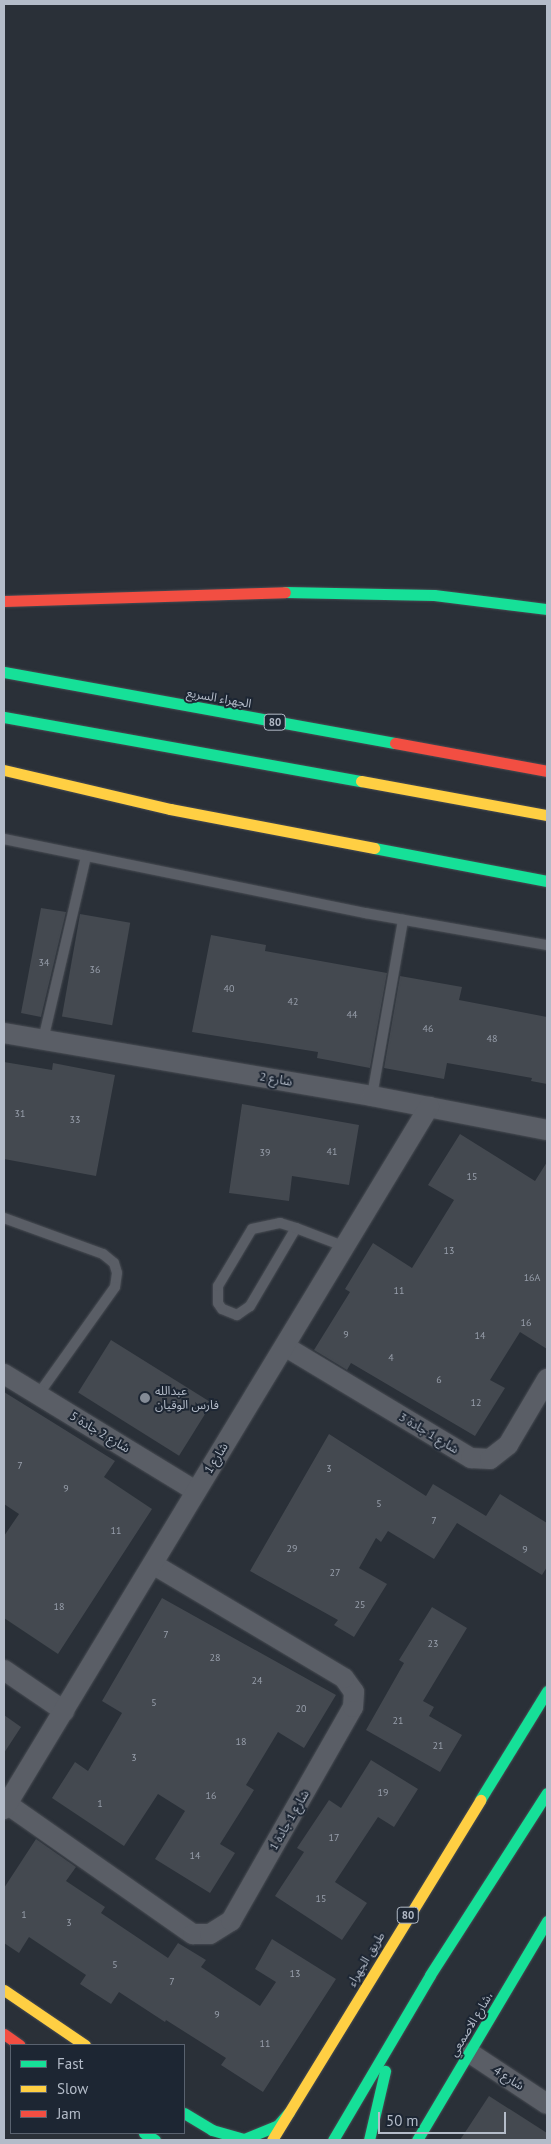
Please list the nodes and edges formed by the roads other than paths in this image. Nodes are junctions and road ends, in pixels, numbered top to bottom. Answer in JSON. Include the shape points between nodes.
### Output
{"nodes":[{"id":1,"x":547,"y":598,"type":"edge"},
{"id":2,"x":4,"y":601,"type":"edge"},
{"id":3,"x":490,"y":601,"type":"junction"},
{"id":4,"x":547,"y":609,"type":"edge"},
{"id":5,"x":4,"y":672,"type":"edge"},
{"id":6,"x":4,"y":717,"type":"edge"},
{"id":7,"x":4,"y":770,"type":"edge"},
{"id":8,"x":547,"y":771,"type":"edge"},
{"id":9,"x":547,"y":816,"type":"edge"},
{"id":10,"x":4,"y":839,"type":"edge"},
{"id":11,"x":86,"y":856,"type":"junction"},
{"id":12,"x":547,"y":881,"type":"edge"},
{"id":13,"x":403,"y":920,"type":"junction"},
{"id":14,"x":547,"y":944,"type":"edge"},
{"id":15,"x":4,"y":1033,"type":"edge"},
{"id":16,"x":43,"y":1040,"type":"junction"},
{"id":17,"x":372,"y":1096,"type":"junction"},
{"id":18,"x":429,"y":1107,"type":"junction"},
{"id":19,"x":547,"y":1130,"type":"edge"},
{"id":20,"x":4,"y":1218,"type":"edge"},
{"id":21,"x":296,"y":1228,"type":"junction"},
{"id":22,"x":343,"y":1246,"type":"junction"},
{"id":23,"x":286,"y":1347,"type":"junction"},
{"id":24,"x":4,"y":1374,"type":"edge"},
{"id":25,"x":547,"y":1379,"type":"edge"},
{"id":26,"x":38,"y":1395,"type":"junction"},
{"id":27,"x":196,"y":1490,"type":"junction"},
{"id":28,"x":154,"y":1564,"type":"junction"},
{"id":29,"x":4,"y":1670,"type":"edge"},
{"id":30,"x":547,"y":1691,"type":"edge"},
{"id":31,"x":64,"y":1711,"type":"junction"},
{"id":32,"x":547,"y":1793,"type":"edge"},
{"id":33,"x":6,"y":1806,"type":"edge"},
{"id":34,"x":547,"y":1921,"type":"edge"},
{"id":35,"x":4,"y":1990,"type":"edge"},
{"id":36,"x":4,"y":2034,"type":"edge"},
{"id":37,"x":395,"y":2035,"type":"junction"},
{"id":38,"x":19,"y":2044,"type":"edge"},
{"id":39,"x":84,"y":2044,"type":"edge"},
{"id":40,"x":470,"y":2053,"type":"junction"},
{"id":41,"x":547,"y":2104,"type":"edge"},
{"id":42,"x":290,"y":2111,"type":"junction"},
{"id":43,"x":186,"y":2114,"type":"edge"},
{"id":44,"x":191,"y":2134,"type":"dead end"},
{"id":45,"x":272,"y":2140,"type":"edge"},
{"id":46,"x":333,"y":2140,"type":"edge"},
{"id":47,"x":369,"y":2140,"type":"edge"},
{"id":48,"x":417,"y":2140,"type":"edge"}],
"edges":[{"from":1,"to":3,"type":"main road"},
{"from":2,"to":3,"type":"main road","via":[[260,591],[434,595]]},
{"from":3,"to":4,"type":"main road"},
{"from":5,"to":8,"type":"main road","name":"الجهراء السريع","number":"80"},
{"from":6,"to":9,"type":"main road"},
{"from":7,"to":12,"type":"main road","via":[[170,809]]},
{"from":10,"to":11,"type":"lane"},
{"from":11,"to":13,"type":"lane"},
{"from":11,"to":16,"type":"lane"},
{"from":13,"to":14,"type":"lane"},
{"from":13,"to":17,"type":"lane"},
{"from":15,"to":16,"type":"street","name":"شارع 2"},
{"from":16,"to":17,"type":"street","name":"شارع 2"},
{"from":17,"to":18,"type":"street","name":"شارع 2"},
{"from":18,"to":19,"type":"street","name":"شارع 2"},
{"from":18,"to":22,"type":"street","name":"شارع 1"},
{"from":20,"to":26,"type":"lane","via":[[103,1254],[114,1263],[117,1274],[115,1287]]},
{"from":21,"to":21,"type":"lane","via":[[271,1223],[252,1229],[218,1286],[218,1303],[222,1309],[237,1315],[250,1306]]},
{"from":21,"to":22,"type":"lane"},
{"from":22,"to":23,"type":"street","name":"شارع 1"},
{"from":23,"to":25,"type":"street","name":"شارع 1 جادة 3","via":[[471,1458],[490,1459],[508,1444]]},
{"from":23,"to":27,"type":"street","name":"شارع 1"},
{"from":24,"to":26,"type":"street","name":"شارع 2 جادة 5"},
{"from":26,"to":27,"type":"street","name":"شارع 2 جادة 5"},
{"from":27,"to":28,"type":"street","name":"شارع 1"},
{"from":28,"to":31,"type":"street","name":"شارع 1"},
{"from":28,"to":33,"type":"street","name":"شارع 1 جادة 1","via":[[344,1678],[354,1692],[353,1707],[231,1921],[210,1934],[193,1934]]},
{"from":29,"to":31,"type":"street"},
{"from":30,"to":42,"type":"main road","name":"طريق الجهراء","number":"80"},
{"from":31,"to":33,"type":"street","name":"شارع 1"},
{"from":32,"to":37,"type":"main road"},
{"from":34,"to":40,"type":"main road","name":"شارع الاصمعي،"},
{"from":35,"to":39,"type":"main road"},
{"from":36,"to":38,"type":"main road"},
{"from":37,"to":46,"type":"main road"},
{"from":37,"to":47,"type":"main road"},
{"from":40,"to":41,"type":"street","name":"شارع 4"},
{"from":40,"to":48,"type":"main road","name":"شارع الاصمعي،"},
{"from":42,"to":43,"type":"main road","via":[[277,2126],[244,2139],[212,2130]]},
{"from":42,"to":45,"type":"main road","name":"طريق الجهراء","number":"80"},
{"from":43,"to":44,"type":"main road"}]}
